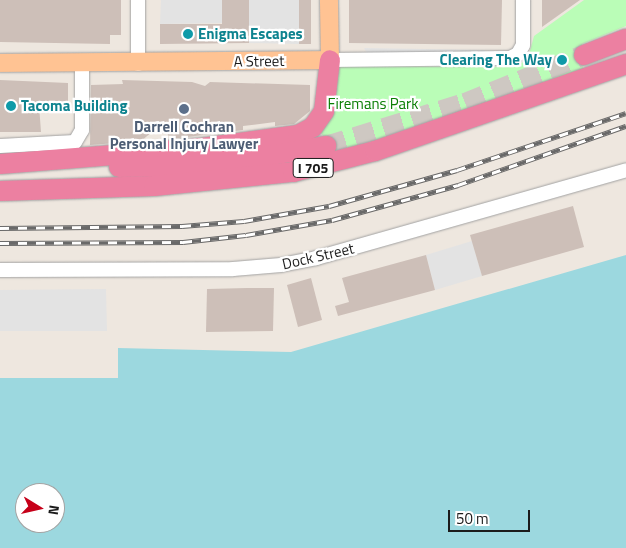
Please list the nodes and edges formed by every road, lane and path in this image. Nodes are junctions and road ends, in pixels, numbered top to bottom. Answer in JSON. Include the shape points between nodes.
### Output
{"nodes":[{"id":1,"x":138,"y":0,"type":"edge"},
{"id":2,"x":330,"y":0,"type":"edge"},
{"id":3,"x":523,"y":0,"type":"edge"},
{"id":4,"x":620,"y":45,"type":"edge"},
{"id":5,"x":584,"y":55,"type":"tunnel mouth"},
{"id":6,"x":330,"y":60,"type":"junction"},
{"id":7,"x":0,"y":63,"type":"edge"},
{"id":8,"x":82,"y":63,"type":"junction"},
{"id":9,"x":138,"y":64,"type":"junction"},
{"id":10,"x":617,"y":67,"type":"edge"},
{"id":11,"x":552,"y":89,"type":"junction"},
{"id":12,"x":0,"y":146,"type":"edge"},
{"id":13,"x":326,"y":146,"type":"tunnel mouth"},
{"id":14,"x":0,"y":164,"type":"edge"},
{"id":15,"x":626,"y":170,"type":"edge"},
{"id":16,"x":0,"y":191,"type":"edge"},
{"id":17,"x":0,"y":270,"type":"edge"}],
"edges":[{"from":1,"to":9,"type":"street"},
{"from":2,"to":6,"type":"main road"},
{"from":3,"to":6,"type":"street","name":"A Street","via":[[524,40],[518,54],[505,58]]},
{"from":4,"to":5,"type":"highway"},
{"from":4,"to":11,"type":"highway"},
{"from":6,"to":9,"type":"main road","name":"A Street"},
{"from":6,"to":14,"type":"highway","via":[[324,111],[313,127],[298,135],[202,148]]},
{"from":7,"to":8,"type":"main road","name":"A Street"},
{"from":8,"to":9,"type":"main road","name":"A Street"},
{"from":8,"to":12,"type":"street","via":[[82,130],[75,142]]},
{"from":10,"to":11,"type":"highway"},
{"from":11,"to":16,"type":"highway","number":"I 705","via":[[374,151],[293,172],[154,186]]},
{"from":13,"to":14,"type":"highway","number":"I 705","via":[[269,158],[205,166]]},
{"from":15,"to":17,"type":"street","name":"Dock Street","via":[[316,258],[281,265],[233,269]]}]}
